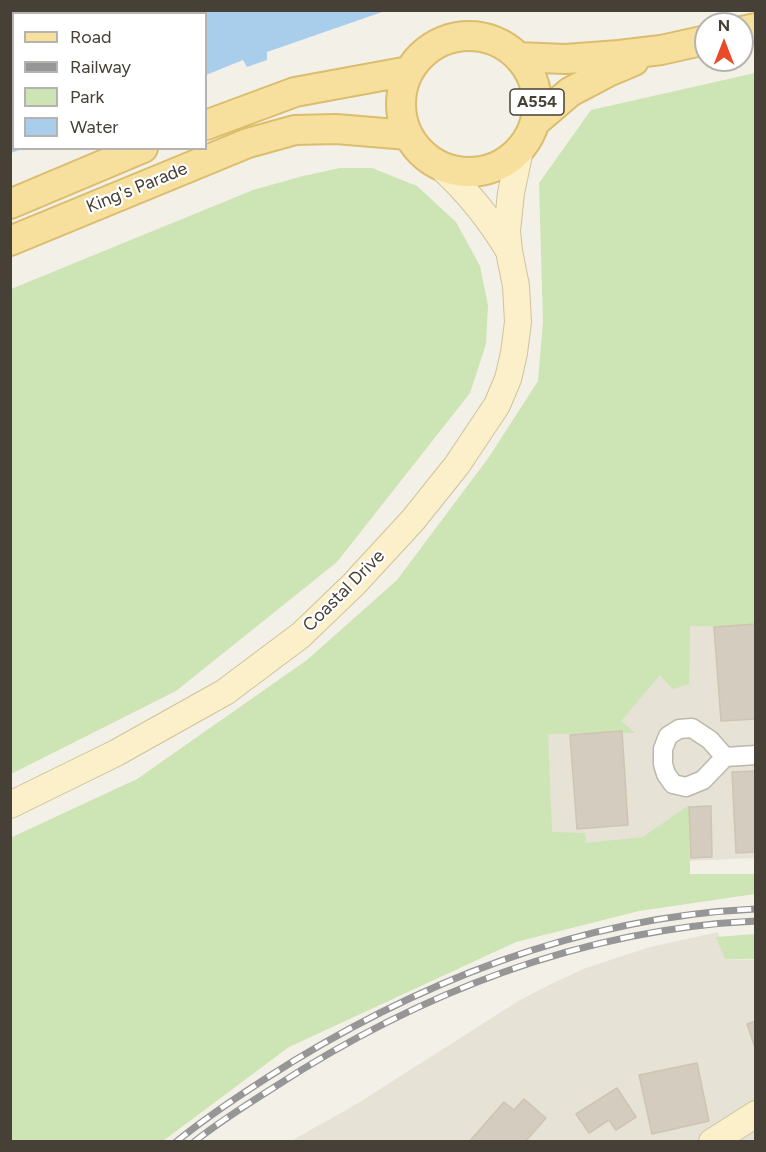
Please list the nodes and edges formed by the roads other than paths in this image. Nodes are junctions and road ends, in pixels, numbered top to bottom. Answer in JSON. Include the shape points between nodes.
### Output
{"nodes":[{"id":1,"x":694,"y":43,"type":"edge"},
{"id":2,"x":661,"y":50,"type":"junction"},
{"id":3,"x":518,"y":57,"type":"junction"},
{"id":4,"x":409,"y":71,"type":"junction"},
{"id":5,"x":535,"y":122,"type":"junction"},
{"id":6,"x":207,"y":125,"type":"edge"},
{"id":7,"x":408,"y":135,"type":"junction"},
{"id":8,"x":138,"y":150,"type":"edge"},
{"id":9,"x":520,"y":150,"type":"junction"},
{"id":10,"x":442,"y":168,"type":"junction"},
{"id":11,"x":10,"y":204,"type":"edge"},
{"id":12,"x":10,"y":241,"type":"edge"},
{"id":13,"x":509,"y":251,"type":"junction"},
{"id":14,"x":756,"y":755,"type":"edge"},
{"id":15,"x":725,"y":757,"type":"dead end"},
{"id":16,"x":10,"y":805,"type":"edge"},
{"id":17,"x":756,"y":1114,"type":"edge"},
{"id":18,"x":712,"y":1142,"type":"edge"}],
"edges":[{"from":1,"to":2,"type":"main road","number":"A554"},
{"from":2,"to":3,"type":"main road","number":"A554","via":[[565,59]]},
{"from":2,"to":5,"type":"main road","number":"A554","via":[[570,92]]},
{"from":3,"to":4,"type":"main road","number":"A554","via":[[494,40],[461,36],[429,48]]},
{"from":3,"to":5,"type":"main road","number":"A554","via":[[535,87]]},
{"from":4,"to":6,"type":"main road","via":[[295,92]]},
{"from":4,"to":7,"type":"main road","number":"A554","via":[[400,106]]},
{"from":5,"to":9,"type":"main road","number":"A554"},
{"from":7,"to":10,"type":"main road","number":"A554","via":[[417,149]]},
{"from":7,"to":12,"type":"main road","name":"King's Parade","via":[[295,130],[248,143]]},
{"from":8,"to":11,"type":"main road","name":"King's Parade"},
{"from":9,"to":10,"type":"main road","number":"A554","via":[[492,169],[465,173]]},
{"from":9,"to":13,"type":"street","name":"Coastal Drive","via":[[511,193]]},
{"from":10,"to":13,"type":"street","name":"Coastal Drive","via":[[476,202]]},
{"from":13,"to":16,"type":"street","name":"Coastal Drive","via":[[518,322],[508,379],[497,405],[457,465],[413,520],[301,635],[225,692],[116,753]]},
{"from":14,"to":15,"type":"street"},
{"from":17,"to":18,"type":"street"}]}
